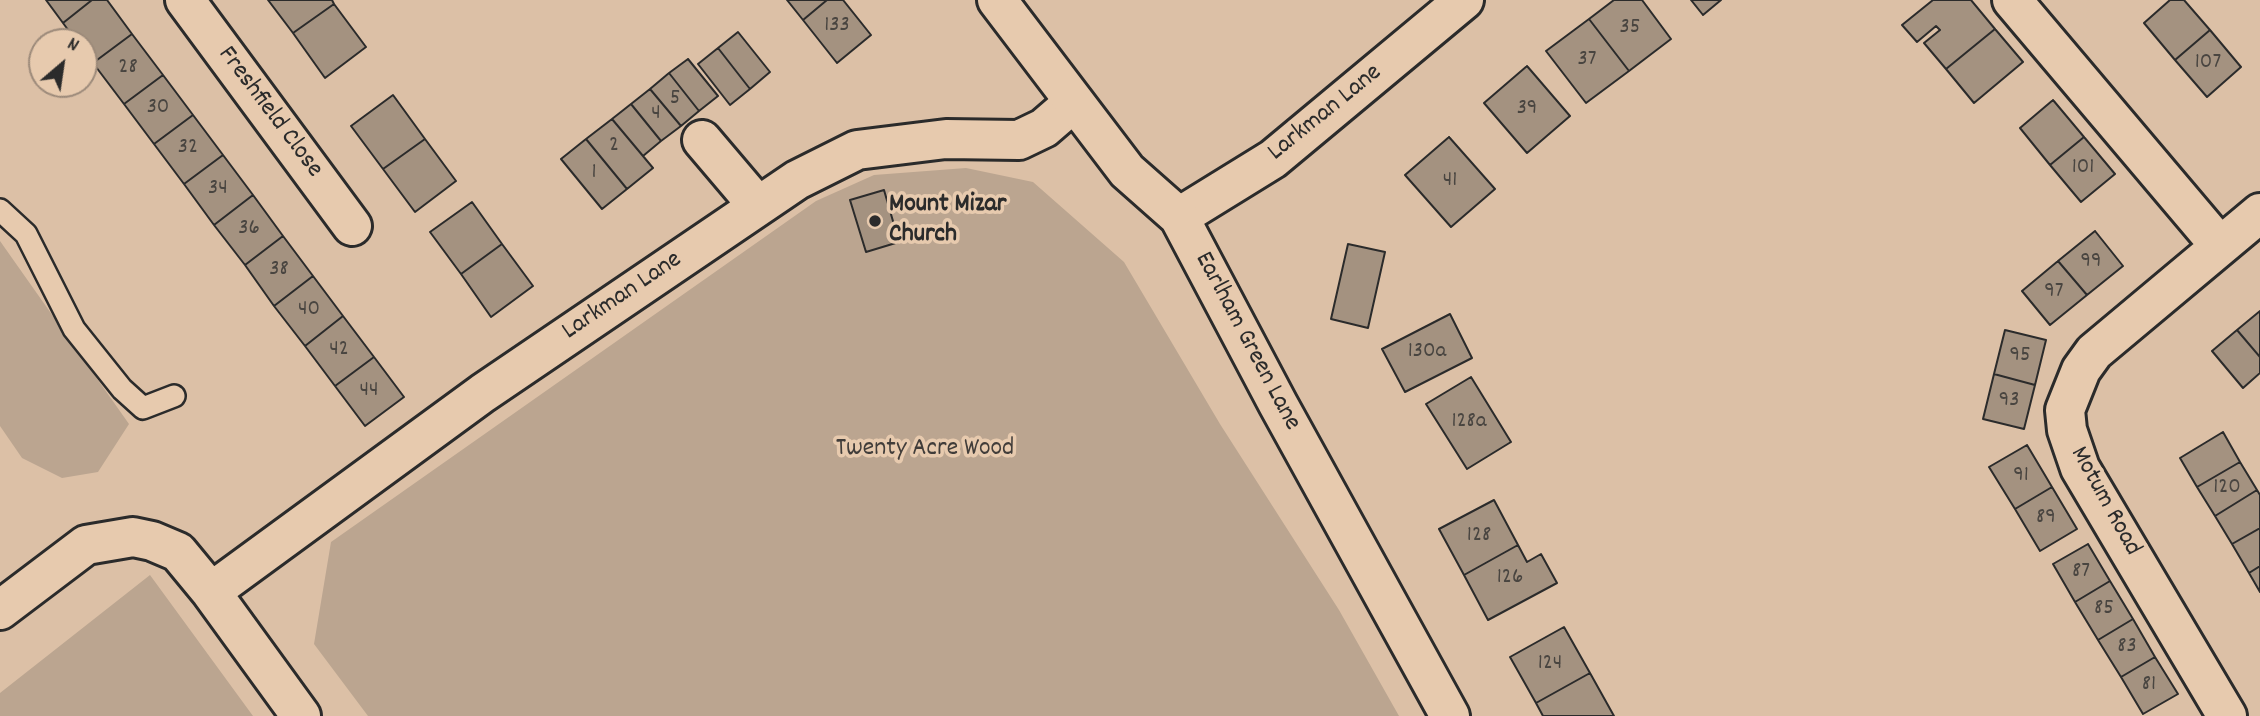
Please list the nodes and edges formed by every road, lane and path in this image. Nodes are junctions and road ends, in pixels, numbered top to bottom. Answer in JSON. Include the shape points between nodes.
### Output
{"nodes":[{"id":1,"x":185,"y":0,"type":"edge"},
{"id":2,"x":997,"y":0,"type":"edge"},
{"id":3,"x":1464,"y":0,"type":"edge"},
{"id":4,"x":2012,"y":0,"type":"edge"},
{"id":5,"x":1073,"y":103,"type":"junction"},
{"id":6,"x":702,"y":140,"type":"dead end"},
{"id":7,"x":758,"y":206,"type":"junction"},
{"id":8,"x":0,"y":209,"type":"edge"},
{"id":9,"x":2260,"y":214,"type":"edge"},
{"id":10,"x":1179,"y":217,"type":"junction"},
{"id":11,"x":352,"y":226,"type":"dead end"},
{"id":12,"x":2220,"y":246,"type":"junction"},
{"id":13,"x":174,"y":396,"type":"dead end"},
{"id":14,"x":211,"y":592,"type":"junction"},
{"id":15,"x":0,"y":610,"type":"edge"},
{"id":16,"x":301,"y":716,"type":"edge"},
{"id":17,"x":1450,"y":716,"type":"edge"},
{"id":18,"x":2227,"y":716,"type":"edge"}],
"edges":[{"from":1,"to":11,"type":"street","name":"Freshfield Close"},
{"from":2,"to":5,"type":"street","name":"Earlham Green Lane"},
{"from":3,"to":10,"type":"street","name":"Larkman Lane","via":[[1273,159]]},
{"from":4,"to":12,"type":"street"},
{"from":5,"to":7,"type":"street","name":"Larkman Lane","via":[[1044,128],[1019,140],[946,139],[856,150]]},
{"from":5,"to":10,"type":"street","name":"Earlham Green Lane","via":[[1127,172]]},
{"from":6,"to":7,"type":"street"},
{"from":7,"to":14,"type":"street","name":"Larkman Lane","via":[[483,393]]},
{"from":8,"to":13,"type":"lane","via":[[26,234],[74,329],[121,390],[143,408]]},
{"from":9,"to":12,"type":"street","name":"Motum Road"},
{"from":10,"to":17,"type":"street","name":"Earlham Green Lane"},
{"from":12,"to":18,"type":"street","name":"Motum Road","via":[[2094,352],[2065,410],[2080,468]]},
{"from":14,"to":15,"type":"street","via":[[178,552],[133,537],[86,545]]},
{"from":14,"to":16,"type":"street"}]}
